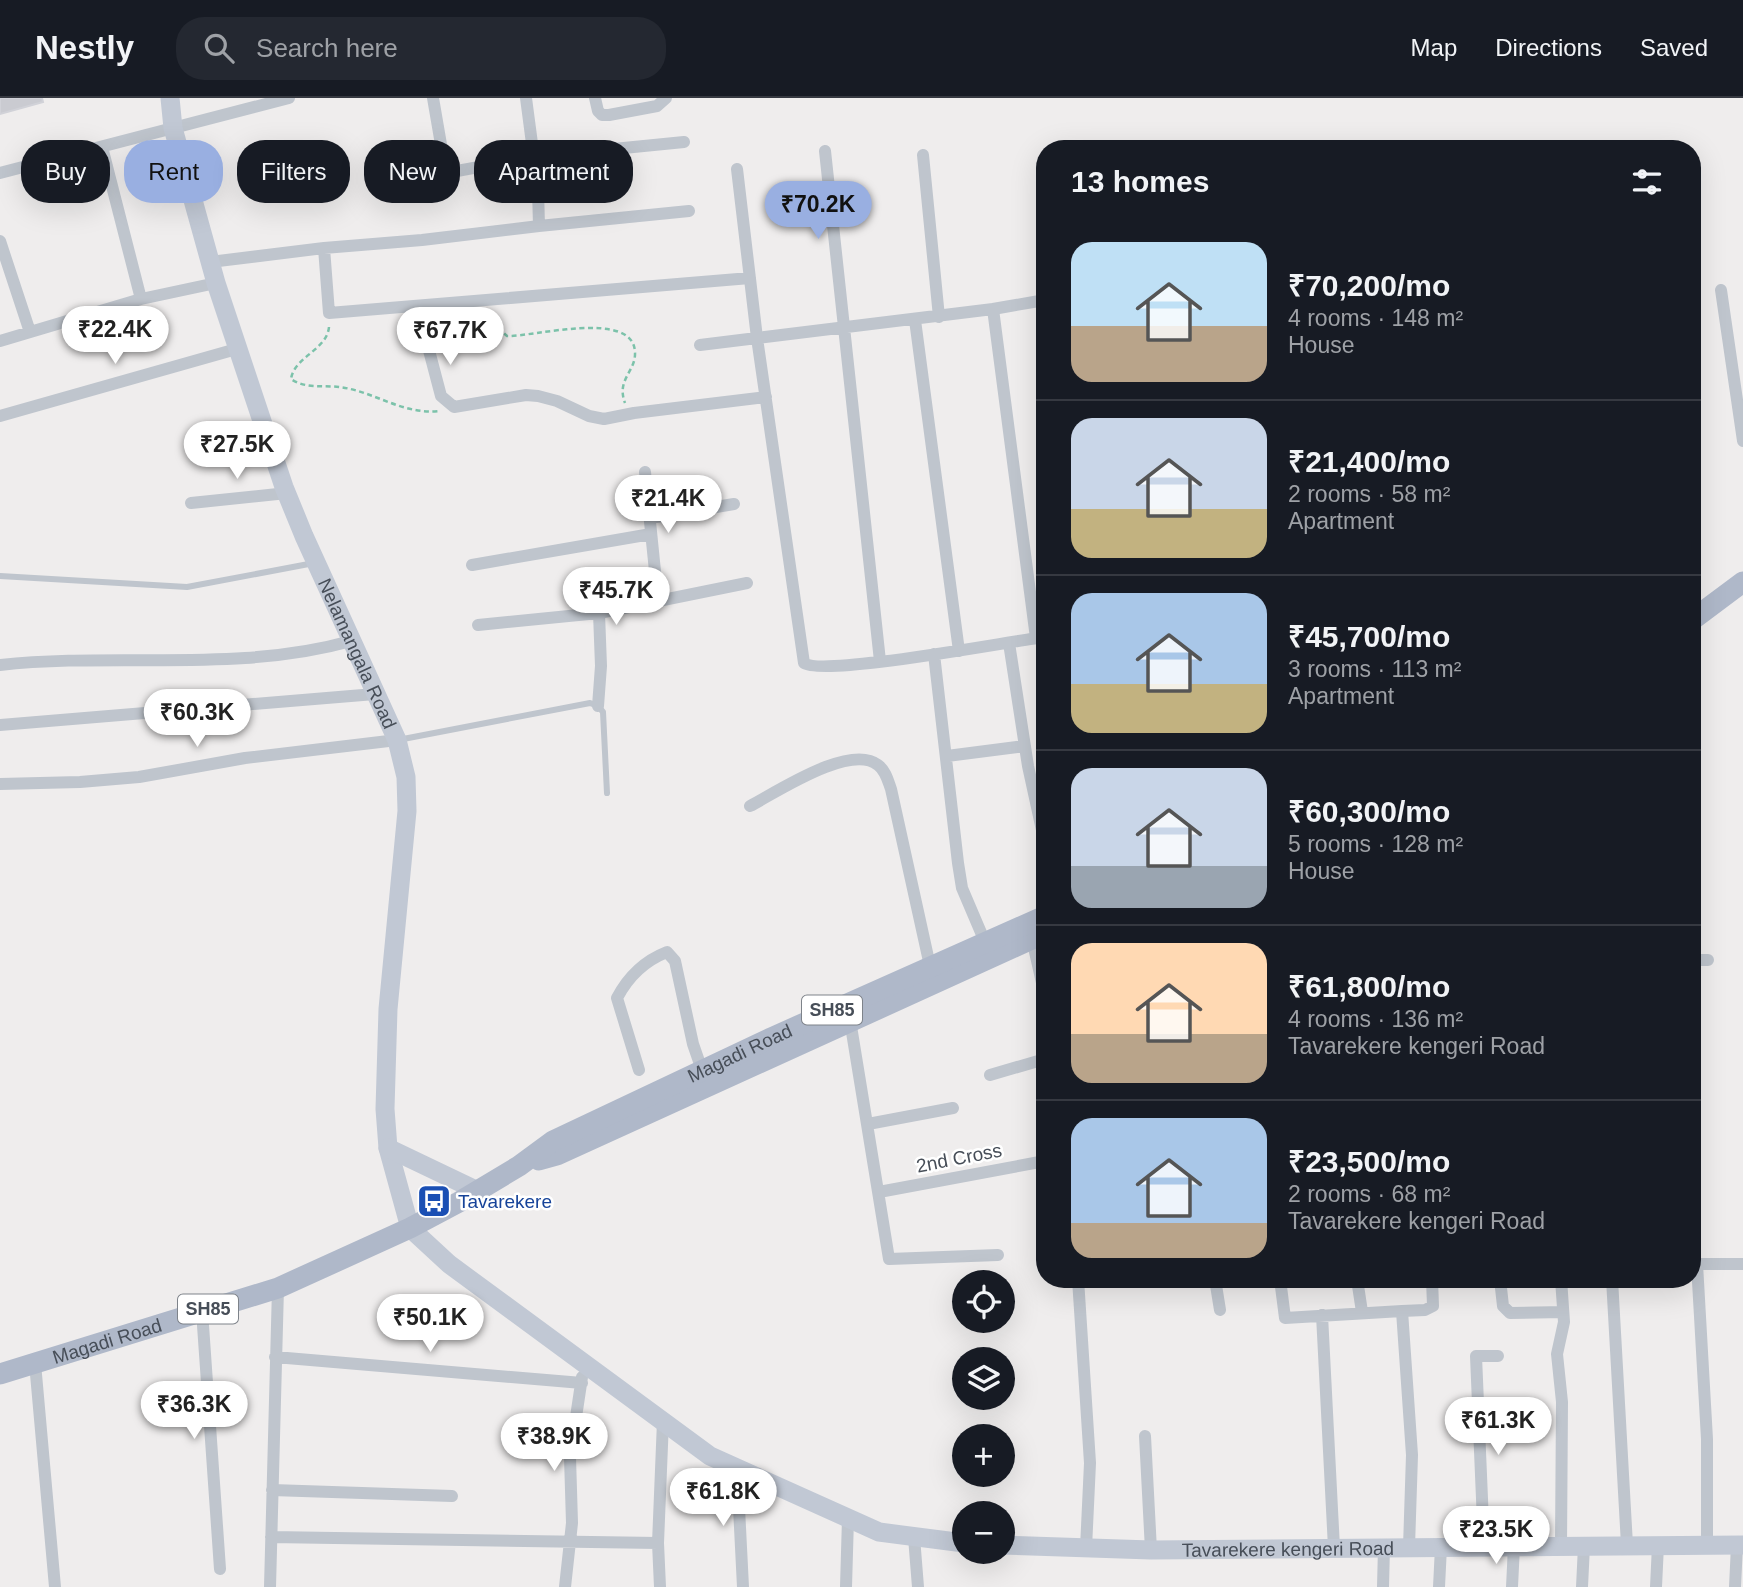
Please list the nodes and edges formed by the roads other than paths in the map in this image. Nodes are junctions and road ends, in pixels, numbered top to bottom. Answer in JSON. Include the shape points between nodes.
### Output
{"nodes":[{"id":1,"x":170,"y":98,"type":"edge"},
{"id":2,"x":289,"y":98,"type":"edge"},
{"id":3,"x":433,"y":98,"type":"edge"},
{"id":4,"x":526,"y":98,"type":"edge"},
{"id":5,"x":595,"y":98,"type":"edge"},
{"id":6,"x":666,"y":98,"type":"edge"},
{"id":7,"x":173,"y":128,"type":"junction"},
{"id":8,"x":531,"y":140,"type":"edge"},
{"id":9,"x":684,"y":142,"type":"dead end"},
{"id":10,"x":110,"y":145,"type":"edge"},
{"id":11,"x":633,"y":147,"type":"edge"},
{"id":12,"x":825,"y":150,"type":"dead end"},
{"id":13,"x":923,"y":155,"type":"dead end"},
{"id":14,"x":21,"y":168,"type":"edge"},
{"id":15,"x":474,"y":168,"type":"edge"},
{"id":16,"x":737,"y":169,"type":"dead end"},
{"id":17,"x":0,"y":173,"type":"edge"},
{"id":18,"x":110,"y":178,"type":"edge"},
{"id":19,"x":538,"y":203,"type":"edge"},
{"id":20,"x":690,"y":211,"type":"dead end"},
{"id":21,"x":539,"y":226,"type":"junction"},
{"id":22,"x":0,"y":242,"type":"edge"},
{"id":23,"x":324,"y":248,"type":"junction"},
{"id":24,"x":210,"y":262,"type":"junction"},
{"id":25,"x":750,"y":278,"type":"junction"},
{"id":26,"x":216,"y":282,"type":"junction"},
{"id":27,"x":1721,"y":290,"type":"dead end"},
{"id":28,"x":141,"y":299,"type":"junction"},
{"id":29,"x":1036,"y":302,"type":"edge"},
{"id":30,"x":993,"y":309,"type":"junction"},
{"id":31,"x":939,"y":317,"type":"junction"},
{"id":32,"x":915,"y":320,"type":"junction"},
{"id":33,"x":844,"y":327,"type":"junction"},
{"id":34,"x":30,"y":332,"type":"junction"},
{"id":35,"x":757,"y":338,"type":"junction"},
{"id":36,"x":426,"y":339,"type":"dead end"},
{"id":37,"x":0,"y":341,"type":"edge"},
{"id":38,"x":700,"y":345,"type":"dead end"},
{"id":39,"x":240,"y":348,"type":"junction"},
{"id":40,"x":766,"y":397,"type":"junction"},
{"id":41,"x":0,"y":416,"type":"edge"},
{"id":42,"x":1743,"y":441,"type":"edge"},
{"id":43,"x":645,"y":472,"type":"dead end"},
{"id":44,"x":287,"y":493,"type":"junction"},
{"id":45,"x":191,"y":503,"type":"dead end"},
{"id":46,"x":734,"y":504,"type":"dead end"},
{"id":47,"x":650,"y":519,"type":"junction"},
{"id":48,"x":651,"y":534,"type":"junction"},
{"id":49,"x":316,"y":563,"type":"junction"},
{"id":50,"x":472,"y":565,"type":"dead end"},
{"id":51,"x":0,"y":576,"type":"edge"},
{"id":52,"x":1743,"y":582,"type":"edge"},
{"id":53,"x":747,"y":583,"type":"dead end"},
{"id":54,"x":658,"y":601,"type":"junction"},
{"id":55,"x":1036,"y":603,"type":"edge"},
{"id":56,"x":599,"y":613,"type":"junction"},
{"id":57,"x":1701,"y":613,"type":"edge"},
{"id":58,"x":478,"y":625,"type":"dead end"},
{"id":59,"x":1036,"y":638,"type":"edge"},
{"id":60,"x":351,"y":641,"type":"junction"},
{"id":61,"x":1009,"y":643,"type":"junction"},
{"id":62,"x":959,"y":650,"type":"junction"},
{"id":63,"x":934,"y":654,"type":"junction"},
{"id":64,"x":880,"y":662,"type":"junction"},
{"id":65,"x":0,"y":665,"type":"edge"},
{"id":66,"x":375,"y":694,"type":"junction"},
{"id":67,"x":598,"y":706,"type":"junction"},
{"id":68,"x":0,"y":725,"type":"edge"},
{"id":69,"x":397,"y":740,"type":"junction"},
{"id":70,"x":1025,"y":746,"type":"junction"},
{"id":71,"x":947,"y":756,"type":"junction"},
{"id":72,"x":0,"y":784,"type":"edge"},
{"id":73,"x":607,"y":793,"type":"dead end"},
{"id":74,"x":1036,"y":800,"type":"edge"},
{"id":75,"x":750,"y":806,"type":"dead end"},
{"id":76,"x":1036,"y":920,"type":"edge"},
{"id":77,"x":1036,"y":937,"type":"edge"},
{"id":78,"x":985,"y":942,"type":"junction"},
{"id":79,"x":1701,"y":960,"type":"edge"},
{"id":80,"x":1708,"y":960,"type":"dead end"},
{"id":81,"x":930,"y":966,"type":"junction"},
{"id":82,"x":850,"y":1020,"type":"junction"},
{"id":83,"x":1036,"y":1062,"type":"edge"},
{"id":84,"x":639,"y":1070,"type":"dead end"},
{"id":85,"x":702,"y":1070,"type":"junction"},
{"id":86,"x":990,"y":1075,"type":"dead end"},
{"id":87,"x":953,"y":1108,"type":"dead end"},
{"id":88,"x":625,"y":1115,"type":"junction"},
{"id":89,"x":868,"y":1124,"type":"junction"},
{"id":90,"x":388,"y":1148,"type":"junction"},
{"id":91,"x":1036,"y":1163,"type":"edge"},
{"id":92,"x":478,"y":1191,"type":"junction"},
{"id":93,"x":879,"y":1192,"type":"junction"},
{"id":94,"x":410,"y":1228,"type":"junction"},
{"id":95,"x":998,"y":1255,"type":"dead end"},
{"id":96,"x":1701,"y":1264,"type":"edge"},
{"id":97,"x":1743,"y":1264,"type":"edge"},
{"id":98,"x":278,"y":1288,"type":"junction"},
{"id":99,"x":1079,"y":1288,"type":"edge"},
{"id":100,"x":1216,"y":1288,"type":"edge"},
{"id":101,"x":1281,"y":1288,"type":"edge"},
{"id":102,"x":1358,"y":1288,"type":"edge"},
{"id":103,"x":1432,"y":1288,"type":"edge"},
{"id":104,"x":1501,"y":1288,"type":"edge"},
{"id":105,"x":1562,"y":1288,"type":"edge"},
{"id":106,"x":1613,"y":1288,"type":"edge"},
{"id":107,"x":1697,"y":1288,"type":"edge"},
{"id":108,"x":1220,"y":1310,"type":"dead end"},
{"id":109,"x":202,"y":1311,"type":"junction"},
{"id":110,"x":1402,"y":1311,"type":"junction"},
{"id":111,"x":1362,"y":1312,"type":"junction"},
{"id":112,"x":1563,"y":1312,"type":"junction"},
{"id":113,"x":1322,"y":1315,"type":"junction"},
{"id":114,"x":1498,"y":1356,"type":"dead end"},
{"id":115,"x":275,"y":1357,"type":"junction"},
{"id":116,"x":35,"y":1363,"type":"junction"},
{"id":117,"x":584,"y":1363,"type":"junction"},
{"id":118,"x":0,"y":1374,"type":"edge"},
{"id":119,"x":582,"y":1383,"type":"junction"},
{"id":120,"x":663,"y":1421,"type":"junction"},
{"id":121,"x":1145,"y":1436,"type":"dead end"},
{"id":122,"x":737,"y":1468,"type":"junction"},
{"id":123,"x":272,"y":1490,"type":"junction"},
{"id":124,"x":452,"y":1496,"type":"dead end"},
{"id":125,"x":848,"y":1518,"type":"junction"},
{"id":126,"x":271,"y":1537,"type":"junction"},
{"id":127,"x":914,"y":1537,"type":"junction"},
{"id":128,"x":570,"y":1541,"type":"junction"},
{"id":129,"x":952,"y":1542,"type":"edge"},
{"id":130,"x":658,"y":1543,"type":"junction"},
{"id":131,"x":1015,"y":1545,"type":"edge"},
{"id":132,"x":1627,"y":1545,"type":"junction"},
{"id":133,"x":1658,"y":1545,"type":"junction"},
{"id":134,"x":1707,"y":1545,"type":"junction"},
{"id":135,"x":1740,"y":1545,"type":"edge"},
{"id":136,"x":1484,"y":1546,"type":"junction"},
{"id":137,"x":1514,"y":1546,"type":"junction"},
{"id":138,"x":1561,"y":1546,"type":"junction"},
{"id":139,"x":1584,"y":1546,"type":"junction"},
{"id":140,"x":1384,"y":1547,"type":"junction"},
{"id":141,"x":1409,"y":1547,"type":"junction"},
{"id":142,"x":1441,"y":1547,"type":"junction"},
{"id":143,"x":1086,"y":1548,"type":"junction"},
{"id":144,"x":1334,"y":1548,"type":"junction"},
{"id":145,"x":1151,"y":1550,"type":"junction"},
{"id":146,"x":220,"y":1569,"type":"dead end"},
{"id":147,"x":55,"y":1587,"type":"edge"},
{"id":148,"x":270,"y":1587,"type":"edge"},
{"id":149,"x":565,"y":1587,"type":"edge"},
{"id":150,"x":660,"y":1587,"type":"edge"},
{"id":151,"x":743,"y":1587,"type":"edge"},
{"id":152,"x":846,"y":1587,"type":"edge"},
{"id":153,"x":918,"y":1587,"type":"edge"},
{"id":154,"x":1383,"y":1587,"type":"edge"},
{"id":155,"x":1439,"y":1587,"type":"edge"},
{"id":156,"x":1512,"y":1587,"type":"edge"},
{"id":157,"x":1582,"y":1587,"type":"edge"},
{"id":158,"x":1656,"y":1587,"type":"edge"},
{"id":159,"x":1735,"y":1587,"type":"edge"}],
"edges":[{"from":1,"to":7,"type":"main road","name":"Nelamangala Road"},
{"from":2,"to":7,"type":"street"},
{"from":3,"to":15,"type":"street","via":[[448,166],[457,171]]},
{"from":4,"to":8,"type":"street"},
{"from":5,"to":6,"type":"street","via":[[598,111],[609,115],[657,106]]},
{"from":7,"to":10,"type":"street"},
{"from":7,"to":24,"type":"main road","name":"Nelamangala Road"},
{"from":9,"to":11,"type":"street"},
{"from":12,"to":33,"type":"street"},
{"from":13,"to":31,"type":"street"},
{"from":14,"to":17,"type":"street"},
{"from":16,"to":25,"type":"street"},
{"from":18,"to":28,"type":"street"},
{"from":19,"to":21,"type":"street"},
{"from":20,"to":21,"type":"street"},
{"from":21,"to":23,"type":"street"},
{"from":22,"to":34,"type":"street"},
{"from":23,"to":24,"type":"street"},
{"from":23,"to":25,"type":"street","via":[[329,313]]},
{"from":24,"to":26,"type":"main road","name":"Nelamangala Road"},
{"from":25,"to":35,"type":"street"},
{"from":26,"to":28,"type":"street"},
{"from":26,"to":39,"type":"main road","name":"Nelamangala Road"},
{"from":27,"to":42,"type":"street"},
{"from":28,"to":34,"type":"street"},
{"from":29,"to":30,"type":"street"},
{"from":30,"to":31,"type":"street"},
{"from":30,"to":55,"type":"street"},
{"from":31,"to":32,"type":"street"},
{"from":32,"to":33,"type":"street"},
{"from":32,"to":62,"type":"street"},
{"from":33,"to":35,"type":"street"},
{"from":33,"to":64,"type":"street"},
{"from":34,"to":37,"type":"street"},
{"from":35,"to":38,"type":"street"},
{"from":35,"to":40,"type":"street"},
{"from":36,"to":40,"type":"street","via":[[441,396],[454,407],[526,395],[549,398],[598,419]]},
{"from":39,"to":41,"type":"street"},
{"from":39,"to":44,"type":"main road","name":"Nelamangala Road"},
{"from":40,"to":64,"type":"street","via":[[804,663],[815,667]]},
{"from":43,"to":47,"type":"street"},
{"from":44,"to":45,"type":"street"},
{"from":44,"to":49,"type":"main road","name":"Nelamangala Road"},
{"from":46,"to":47,"type":"street"},
{"from":47,"to":48,"type":"street"},
{"from":48,"to":50,"type":"street"},
{"from":48,"to":54,"type":"street"},
{"from":49,"to":51,"type":"lane","via":[[187,586]]},
{"from":49,"to":60,"type":"main road","name":"Nelamangala Road"},
{"from":52,"to":57,"type":"main road"},
{"from":53,"to":54,"type":"street"},
{"from":54,"to":56,"type":"street"},
{"from":56,"to":58,"type":"street"},
{"from":56,"to":67,"type":"street"},
{"from":59,"to":61,"type":"street"},
{"from":60,"to":65,"type":"street","via":[[278,654]]},
{"from":60,"to":66,"type":"main road","name":"Nelamangala Road"},
{"from":61,"to":62,"type":"street"},
{"from":61,"to":70,"type":"street"},
{"from":62,"to":63,"type":"street"},
{"from":63,"to":64,"type":"street"},
{"from":63,"to":71,"type":"street"},
{"from":66,"to":68,"type":"street"},
{"from":66,"to":69,"type":"main road","name":"Nelamangala Road"},
{"from":67,"to":69,"type":"lane","via":[[581,704]]},
{"from":67,"to":73,"type":"lane","via":[[605,722]]},
{"from":69,"to":72,"type":"street","via":[[245,758],[139,777]]},
{"from":69,"to":90,"type":"main road","name":"Nelamangala Road","via":[[406,777],[407,811],[388,1009]]},
{"from":70,"to":71,"type":"street"},
{"from":70,"to":74,"type":"street"},
{"from":71,"to":78,"type":"street","via":[[962,888]]},
{"from":75,"to":81,"type":"street","via":[[821,768],[861,759],[877,764],[891,789]]},
{"from":76,"to":78,"type":"main road","name":"Magadi Road","number":"SH85"},
{"from":77,"to":82,"type":"main road","name":"Magadi Road","number":"SH85"},
{"from":78,"to":81,"type":"main road","name":"Magadi Road","number":"SH85"},
{"from":79,"to":80,"type":"street"},
{"from":81,"to":85,"type":"main road","name":"Magadi Road","number":"SH85"},
{"from":82,"to":88,"type":"main road","name":"Magadi Road","number":"SH85"},
{"from":82,"to":89,"type":"street"},
{"from":83,"to":86,"type":"street"},
{"from":84,"to":85,"type":"street","via":[[617,998],[625,982],[652,958],[667,952],[675,961]]},
{"from":85,"to":88,"type":"main road","name":"Magadi Road","number":"SH85"},
{"from":87,"to":89,"type":"street"},
{"from":88,"to":92,"type":"main road","name":"Magadi Road","number":"SH85","via":[[556,1155],[519,1166]]},
{"from":89,"to":93,"type":"street"},
{"from":90,"to":92,"type":"main road"},
{"from":90,"to":94,"type":"main road","name":"Nelamangala Road"},
{"from":91,"to":93,"type":"street","name":"2nd Cross"},
{"from":92,"to":94,"type":"main road","name":"Magadi Road","number":"SH85"},
{"from":93,"to":95,"type":"street","via":[[889,1259]]},
{"from":94,"to":98,"type":"main road","name":"Magadi Road","number":"SH85"},
{"from":94,"to":117,"type":"main road","via":[[449,1264]]},
{"from":96,"to":97,"type":"street"},
{"from":98,"to":109,"type":"main road","name":"Magadi Road","number":"SH85"},
{"from":98,"to":115,"type":"street"},
{"from":99,"to":143,"type":"street","via":[[1090,1463]]},
{"from":100,"to":108,"type":"street"},
{"from":101,"to":113,"type":"street","via":[[1285,1318]]},
{"from":102,"to":111,"type":"street"},
{"from":103,"to":110,"type":"street","via":[[1433,1306]]},
{"from":104,"to":112,"type":"street","via":[[1503,1306],[1510,1313]]},
{"from":105,"to":112,"type":"street"},
{"from":106,"to":132,"type":"street"},
{"from":107,"to":134,"type":"street","via":[[1707,1438]]},
{"from":109,"to":116,"type":"main road","name":"Magadi Road","number":"SH85"},
{"from":109,"to":146,"type":"street"},
{"from":110,"to":111,"type":"street"},
{"from":110,"to":141,"type":"street","via":[[1412,1455]]},
{"from":111,"to":113,"type":"street"},
{"from":112,"to":138,"type":"street","via":[[1556,1354],[1562,1402]]},
{"from":113,"to":144,"type":"street"},
{"from":114,"to":136,"type":"street","via":[[1476,1356]]},
{"from":115,"to":119,"type":"street"},
{"from":115,"to":123,"type":"street"},
{"from":116,"to":118,"type":"main road","name":"Magadi Road","number":"SH85"},
{"from":116,"to":147,"type":"street"},
{"from":117,"to":119,"type":"street"},
{"from":117,"to":120,"type":"main road"},
{"from":119,"to":128,"type":"street","via":[[570,1457]]},
{"from":120,"to":122,"type":"main road","via":[[710,1456]]},
{"from":120,"to":130,"type":"street"},
{"from":121,"to":145,"type":"street"},
{"from":122,"to":125,"type":"main road"},
{"from":122,"to":151,"type":"street"},
{"from":123,"to":124,"type":"street"},
{"from":123,"to":126,"type":"street"},
{"from":125,"to":127,"type":"main road","via":[[878,1532]]},
{"from":125,"to":152,"type":"street"},
{"from":126,"to":128,"type":"street"},
{"from":126,"to":148,"type":"street"},
{"from":127,"to":129,"type":"main road"},
{"from":127,"to":153,"type":"street"},
{"from":128,"to":130,"type":"street"},
{"from":128,"to":149,"type":"street"},
{"from":130,"to":150,"type":"street"},
{"from":131,"to":143,"type":"main road","name":"Tavarekere kengeri Road"},
{"from":132,"to":133,"type":"main road","name":"Tavarekere kengeri Road"},
{"from":132,"to":139,"type":"main road","name":"Tavarekere kengeri Road"},
{"from":133,"to":134,"type":"main road","name":"Tavarekere kengeri Road"},
{"from":133,"to":158,"type":"street"},
{"from":134,"to":135,"type":"main road","name":"Tavarekere kengeri Road"},
{"from":135,"to":159,"type":"street"},
{"from":136,"to":137,"type":"main road","name":"Tavarekere kengeri Road"},
{"from":136,"to":142,"type":"main road","name":"Tavarekere kengeri Road"},
{"from":137,"to":138,"type":"main road","name":"Tavarekere kengeri Road"},
{"from":137,"to":156,"type":"street"},
{"from":138,"to":139,"type":"main road","name":"Tavarekere kengeri Road"},
{"from":139,"to":157,"type":"street"},
{"from":140,"to":141,"type":"main road","name":"Tavarekere kengeri Road"},
{"from":140,"to":144,"type":"main road","name":"Tavarekere kengeri Road"},
{"from":140,"to":154,"type":"street"},
{"from":141,"to":142,"type":"main road","name":"Tavarekere kengeri Road"},
{"from":142,"to":155,"type":"street"},
{"from":143,"to":145,"type":"main road","name":"Tavarekere kengeri Road"},
{"from":144,"to":145,"type":"main road","name":"Tavarekere kengeri Road"}]}
